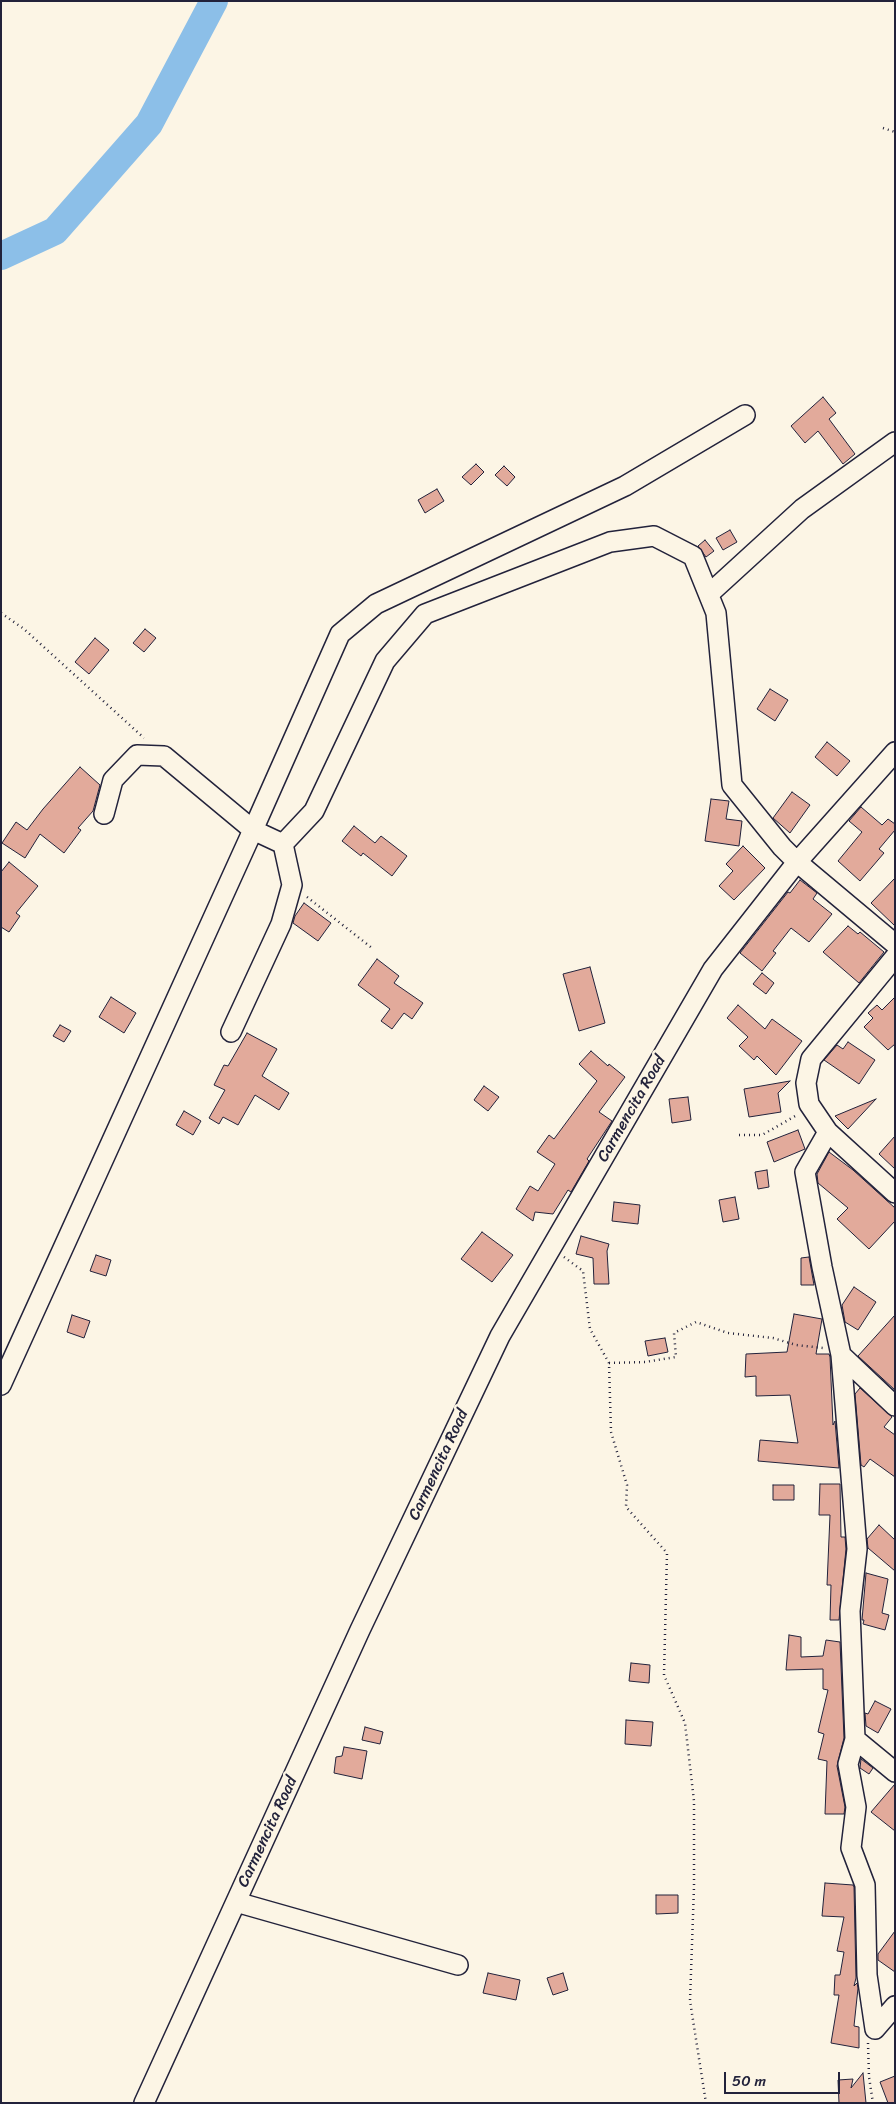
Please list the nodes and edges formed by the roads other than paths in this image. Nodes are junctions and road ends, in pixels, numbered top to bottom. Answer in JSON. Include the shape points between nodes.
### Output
{"nodes":[{"id":1,"x":745,"y":415,"type":"dead end"},
{"id":2,"x":895,"y":442,"type":"edge"},
{"id":3,"x":709,"y":594,"type":"junction"},
{"id":4,"x":895,"y":752,"type":"edge"},
{"id":5,"x":104,"y":814,"type":"dead end"},
{"id":6,"x":253,"y":830,"type":"junction"},
{"id":7,"x":282,"y":844,"type":"junction"},
{"id":8,"x":797,"y":862,"type":"junction"},
{"id":9,"x":895,"y":944,"type":"edge"},
{"id":10,"x":895,"y":957,"type":"edge"},
{"id":11,"x":231,"y":1032,"type":"dead end"},
{"id":12,"x":828,"y":1132,"type":"junction"},
{"id":13,"x":895,"y":1194,"type":"edge"},
{"id":14,"x":841,"y":1355,"type":"junction"},
{"id":15,"x":1,"y":1385,"type":"edge"},
{"id":16,"x":895,"y":1406,"type":"edge"},
{"id":17,"x":855,"y":1738,"type":"junction"},
{"id":18,"x":895,"y":1772,"type":"edge"},
{"id":19,"x":236,"y":1902,"type":"junction"},
{"id":20,"x":458,"y":1965,"type":"dead end"},
{"id":21,"x":895,"y":2006,"type":"edge"},
{"id":22,"x":144,"y":2103,"type":"edge"}],
"edges":[{"from":1,"to":6,"type":"street","via":[[625,486],[376,604],[340,634]]},
{"from":2,"to":3,"type":"street","via":[[802,509]]},
{"from":3,"to":7,"type":"street","via":[[693,556],[654,536],[610,542],[425,614],[384,661],[314,811]]},
{"from":3,"to":8,"type":"street","via":[[716,613],[732,785]]},
{"from":4,"to":8,"type":"street","name":"Carmencita Road"},
{"from":5,"to":6,"type":"street","via":[[114,780],[136,754],[164,756]]},
{"from":6,"to":7,"type":"street"},
{"from":6,"to":15,"type":"street"},
{"from":7,"to":11,"type":"street","via":[[292,885],[281,924]]},
{"from":8,"to":9,"type":"street"},
{"from":8,"to":19,"type":"street","name":"Carmencita Road","via":[[713,969],[500,1336],[360,1630]]},
{"from":10,"to":12,"type":"street","via":[[812,1059],[806,1083],[809,1104]]},
{"from":12,"to":13,"type":"street"},
{"from":12,"to":14,"type":"street","via":[[806,1172]]},
{"from":14,"to":16,"type":"street"},
{"from":14,"to":17,"type":"street","via":[[857,1549],[850,1611]]},
{"from":17,"to":18,"type":"street"},
{"from":17,"to":21,"type":"street","via":[[848,1764],[856,1807],[851,1848],[865,1885],[867,1975],[875,2029]]},
{"from":19,"to":20,"type":"street"},
{"from":19,"to":22,"type":"street","name":"Carmencita Road"}]}
